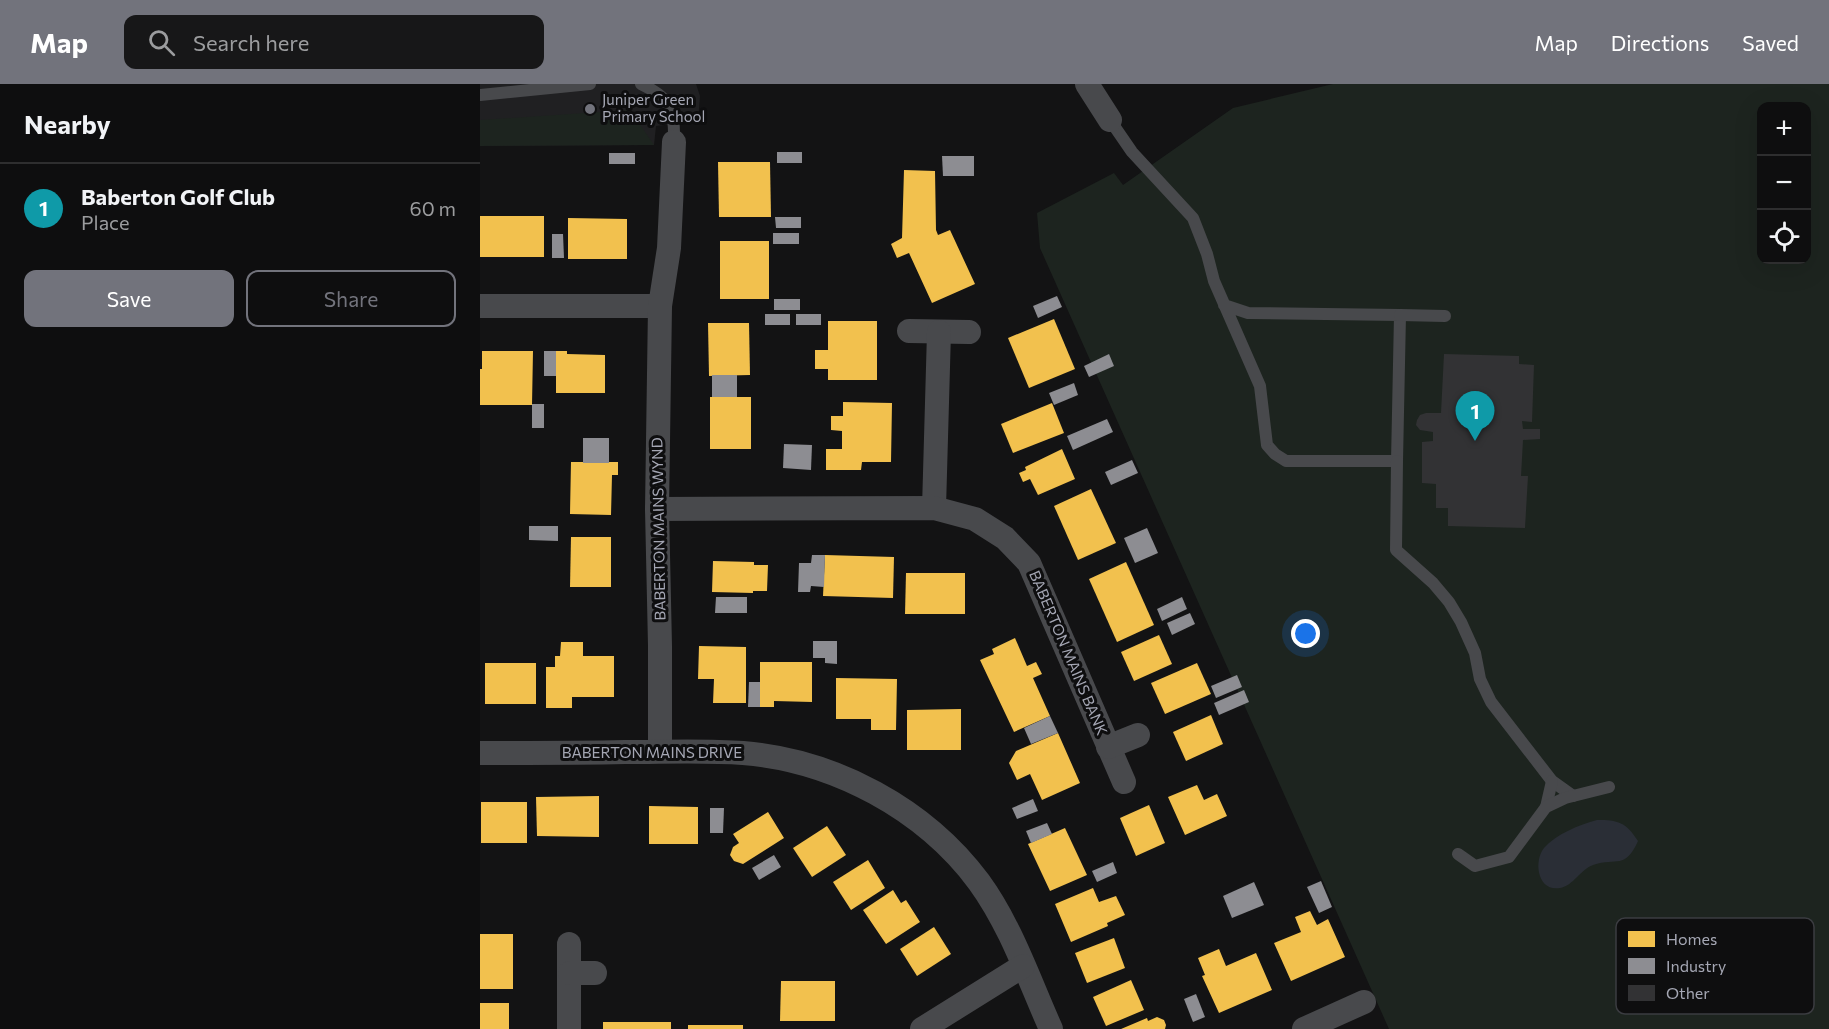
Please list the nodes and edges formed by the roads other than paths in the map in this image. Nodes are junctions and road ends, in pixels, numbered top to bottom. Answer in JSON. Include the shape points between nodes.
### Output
{"nodes":[{"id":1,"x":590,"y":84,"type":"edge"},
{"id":2,"x":641,"y":84,"type":"edge"},
{"id":3,"x":1087,"y":84,"type":"edge"},
{"id":4,"x":480,"y":95,"type":"edge"},
{"id":5,"x":1110,"y":120,"type":"joint"},
{"id":6,"x":674,"y":142,"type":"joint"},
{"id":7,"x":1224,"y":305,"type":"junction"},
{"id":8,"x":480,"y":306,"type":"edge"},
{"id":9,"x":660,"y":306,"type":"junction"},
{"id":10,"x":1401,"y":315,"type":"junction"},
{"id":11,"x":1445,"y":316,"type":"dead end"},
{"id":12,"x":909,"y":331,"type":"dead end"},
{"id":13,"x":939,"y":332,"type":"junction"},
{"id":14,"x":969,"y":332,"type":"dead end"},
{"id":15,"x":1397,"y":461,"type":"junction"},
{"id":16,"x":934,"y":508,"type":"junction"},
{"id":17,"x":657,"y":509,"type":"junction"},
{"id":18,"x":1138,"y":735,"type":"dead end"},
{"id":19,"x":1108,"y":747,"type":"junction"},
{"id":20,"x":660,"y":751,"type":"junction"},
{"id":21,"x":480,"y":753,"type":"edge"},
{"id":22,"x":1552,"y":781,"type":"junction"},
{"id":23,"x":1124,"y":782,"type":"dead end"},
{"id":24,"x":1609,"y":787,"type":"dead end"},
{"id":25,"x":1573,"y":796,"type":"junction"},
{"id":26,"x":1546,"y":807,"type":"junction"},
{"id":27,"x":1458,"y":854,"type":"dead end"},
{"id":28,"x":569,"y":944,"type":"dead end"},
{"id":29,"x":1023,"y":966,"type":"junction"},
{"id":30,"x":570,"y":973,"type":"junction"},
{"id":31,"x":595,"y":973,"type":"dead end"},
{"id":32,"x":1364,"y":1002,"type":"dead end"},
{"id":33,"x":1338,"y":1022,"type":"edge"},
{"id":34,"x":569,"y":1029,"type":"edge"},
{"id":35,"x":922,"y":1029,"type":"edge"},
{"id":36,"x":1051,"y":1029,"type":"edge"},
{"id":37,"x":1304,"y":1029,"type":"edge"}],
"edges":[{"from":1,"to":4,"type":"lane"},
{"from":2,"to":6,"type":"lane","via":[[657,91],[670,104]]},
{"from":3,"to":5,"type":"street"},
{"from":5,"to":7,"type":"lane","via":[[1132,152],[1193,218]]},
{"from":6,"to":9,"type":"street","name":"BABERTON MAINS WYND","via":[[669,248]]},
{"from":7,"to":10,"type":"lane","via":[[1248,313]]},
{"from":7,"to":15,"type":"lane","via":[[1260,386],[1267,444],[1275,454],[1286,461]]},
{"from":8,"to":9,"type":"street"},
{"from":9,"to":17,"type":"street","name":"BABERTON MAINS WYND"},
{"from":10,"to":11,"type":"lane"},
{"from":10,"to":15,"type":"lane"},
{"from":12,"to":13,"type":"street"},
{"from":13,"to":14,"type":"street"},
{"from":13,"to":16,"type":"street"},
{"from":15,"to":22,"type":"lane","via":[[1395,550],[1449,602],[1475,653],[1480,679],[1491,702]]},
{"from":16,"to":17,"type":"street","name":"BABERTON MAINS BANK"},
{"from":16,"to":19,"type":"street","name":"BABERTON MAINS BANK","via":[[975,519],[1005,538],[1029,563]]},
{"from":17,"to":20,"type":"street","name":"BABERTON MAINS WYND"},
{"from":18,"to":19,"type":"street","name":"BABERTON MAINS BANK"},
{"from":19,"to":23,"type":"street","name":"BABERTON MAINS BANK"},
{"from":20,"to":21,"type":"street","name":"BABERTON MAINS DRIVE"},
{"from":20,"to":29,"type":"street","name":"BABERTON MAINS DRIVE","via":[[744,753],[787,759],[843,777],[888,800],[924,826],[980,883]]},
{"from":22,"to":25,"type":"lane"},
{"from":22,"to":26,"type":"lane"},
{"from":24,"to":25,"type":"lane"},
{"from":25,"to":26,"type":"lane"},
{"from":26,"to":27,"type":"lane","via":[[1509,857],[1475,866]]},
{"from":28,"to":30,"type":"street"},
{"from":29,"to":35,"type":"street"},
{"from":29,"to":36,"type":"street","name":"BABERTON MAINS DRIVE"},
{"from":30,"to":31,"type":"street"},
{"from":30,"to":34,"type":"street"},
{"from":32,"to":33,"type":"street"},
{"from":33,"to":37,"type":"street"}]}
